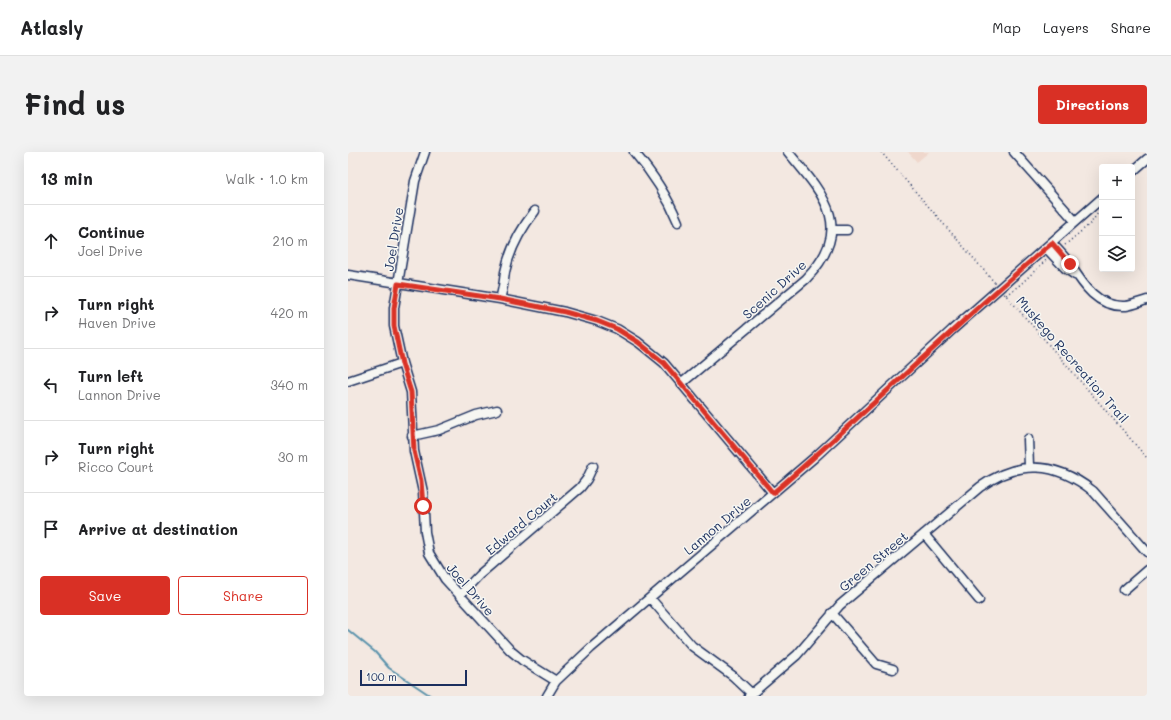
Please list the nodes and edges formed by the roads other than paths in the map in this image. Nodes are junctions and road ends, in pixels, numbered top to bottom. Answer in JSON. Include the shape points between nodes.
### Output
{"nodes":[{"id":1,"x":424,"y":152,"type":"edge"},
{"id":2,"x":634,"y":152,"type":"edge"},
{"id":3,"x":788,"y":152,"type":"edge"},
{"id":4,"x":1014,"y":152,"type":"edge"},
{"id":5,"x":1147,"y":159,"type":"edge"},
{"id":6,"x":1135,"y":169,"type":"edge"},
{"id":7,"x":1100,"y":200,"type":"edge"},
{"id":8,"x":535,"y":212,"type":"dead end"},
{"id":9,"x":1075,"y":221,"type":"junction"},
{"id":10,"x":678,"y":222,"type":"dead end"},
{"id":11,"x":833,"y":230,"type":"junction"},
{"id":12,"x":847,"y":230,"type":"dead end"},
{"id":13,"x":1049,"y":245,"type":"junction"},
{"id":14,"x":348,"y":275,"type":"edge"},
{"id":15,"x":398,"y":284,"type":"junction"},
{"id":16,"x":500,"y":299,"type":"junction"},
{"id":17,"x":1147,"y":300,"type":"edge"},
{"id":18,"x":402,"y":364,"type":"junction"},
{"id":19,"x":348,"y":381,"type":"edge"},
{"id":20,"x":682,"y":383,"type":"junction"},
{"id":21,"x":497,"y":410,"type":"dead end"},
{"id":22,"x":412,"y":436,"type":"junction"},
{"id":23,"x":1028,"y":439,"type":"dead end"},
{"id":24,"x":593,"y":466,"type":"dead end"},
{"id":25,"x":1029,"y":466,"type":"junction"},
{"id":26,"x":773,"y":493,"type":"junction"},
{"id":27,"x":924,"y":534,"type":"junction"},
{"id":28,"x":1147,"y":552,"type":"edge"},
{"id":29,"x":1147,"y":570,"type":"edge"},
{"id":30,"x":1124,"y":590,"type":"dead end"},
{"id":31,"x":460,"y":595,"type":"junction"},
{"id":32,"x":650,"y":598,"type":"junction"},
{"id":33,"x":979,"y":600,"type":"dead end"},
{"id":34,"x":832,"y":613,"type":"junction"},
{"id":35,"x":893,"y":669,"type":"dead end"},
{"id":36,"x":556,"y":681,"type":"junction"},
{"id":37,"x":750,"y":695,"type":"edge"},
{"id":38,"x":547,"y":696,"type":"edge"}],
"edges":[{"from":1,"to":15,"type":"street","name":"Joel Drive","via":[[415,181]]},
{"from":2,"to":10,"type":"street","via":[[657,181]]},
{"from":3,"to":11,"type":"street","via":[[822,193]]},
{"from":4,"to":9,"type":"street"},
{"from":5,"to":6,"type":"street"},
{"from":7,"to":9,"type":"street","name":"Lannon Drive"},
{"from":8,"to":16,"type":"street","via":[[514,243]]},
{"from":9,"to":13,"type":"street","name":"Lannon Drive"},
{"from":11,"to":12,"type":"street"},
{"from":11,"to":20,"type":"street","name":"Scenic Drive","via":[[829,246],[806,279]]},
{"from":13,"to":17,"type":"street","via":[[1070,264],[1088,291],[1103,302],[1128,306]]},
{"from":13,"to":26,"type":"street","name":"Lannon Drive"},
{"from":14,"to":15,"type":"street"},
{"from":15,"to":16,"type":"street"},
{"from":15,"to":18,"type":"street","name":"Joel Drive","via":[[394,326]]},
{"from":16,"to":20,"type":"street","via":[[577,314],[617,329],[647,349]]},
{"from":18,"to":19,"type":"street"},
{"from":18,"to":22,"type":"street","name":"Joel Drive","via":[[411,392]]},
{"from":20,"to":26,"type":"street"},
{"from":21,"to":22,"type":"street","via":[[476,415],[439,430]]},
{"from":22,"to":31,"type":"street","name":"Joel Drive","via":[[423,492],[429,553],[438,570]]},
{"from":23,"to":25,"type":"street"},
{"from":24,"to":31,"type":"street","name":"Edward Court","via":[[580,488],[479,575]]},
{"from":25,"to":27,"type":"street","name":"Green Street","via":[[990,479]]},
{"from":25,"to":28,"type":"street","via":[[1064,474],[1093,491]]},
{"from":26,"to":32,"type":"street","name":"Lannon Drive"},
{"from":27,"to":33,"type":"street"},
{"from":27,"to":34,"type":"street","name":"Green Street"},
{"from":29,"to":30,"type":"street"},
{"from":31,"to":36,"type":"street","name":"Joel Drive","via":[[511,651]]},
{"from":32,"to":36,"type":"street","name":"Lannon Drive"},
{"from":32,"to":37,"type":"street","via":[[692,646],[733,676]]},
{"from":34,"to":35,"type":"street","via":[[876,664]]},
{"from":34,"to":37,"type":"street","name":"Green Street","via":[[797,655]]},
{"from":36,"to":38,"type":"street","name":"Lannon Drive"}]}
